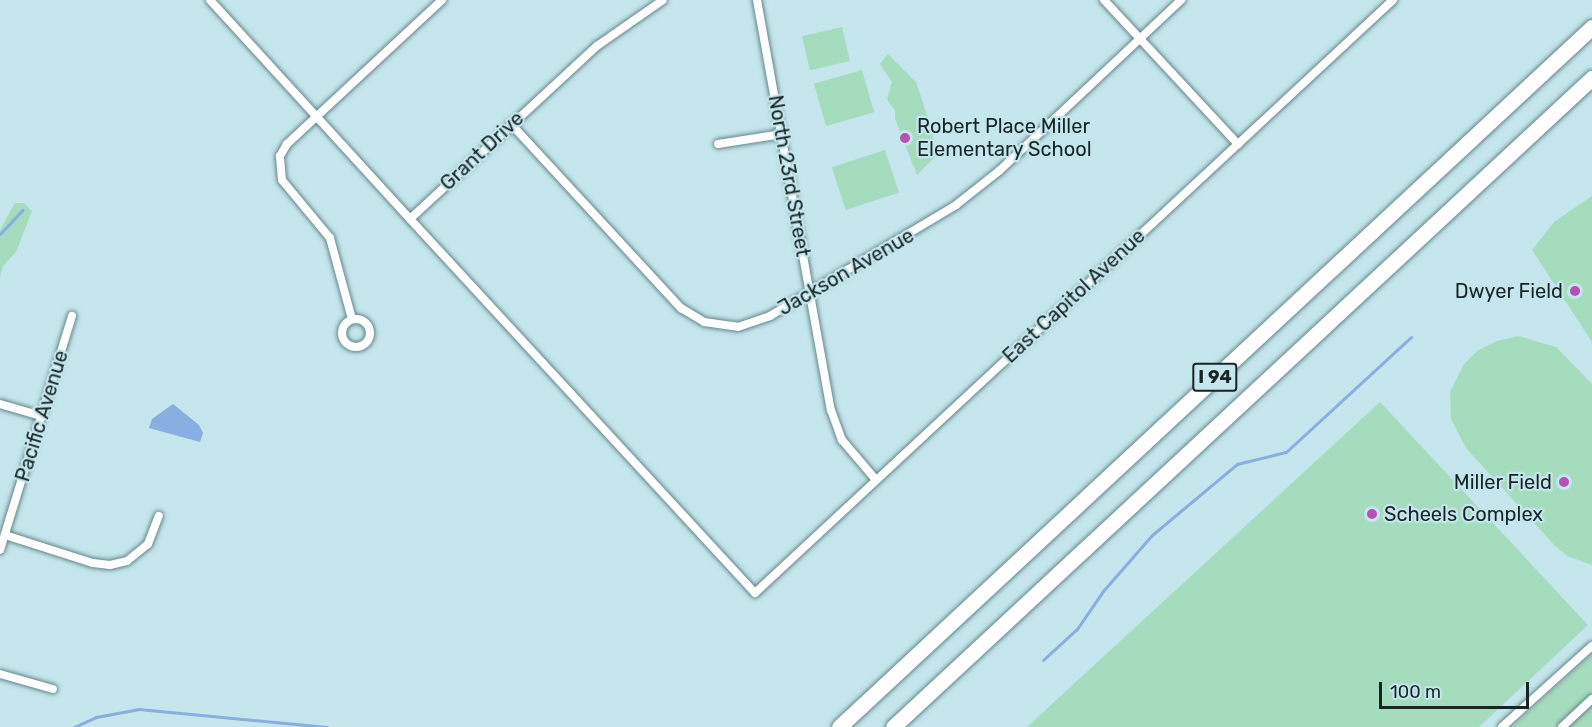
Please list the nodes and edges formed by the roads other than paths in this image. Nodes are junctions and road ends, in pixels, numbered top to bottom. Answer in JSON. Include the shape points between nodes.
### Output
{"nodes":[{"id":1,"x":442,"y":0,"type":"edge"},
{"id":2,"x":663,"y":0,"type":"edge"},
{"id":3,"x":757,"y":0,"type":"edge"},
{"id":4,"x":1104,"y":0,"type":"edge"},
{"id":5,"x":1181,"y":0,"type":"edge"},
{"id":6,"x":1393,"y":0,"type":"edge"},
{"id":7,"x":214,"y":2,"type":"edge"},
{"id":8,"x":1592,"y":27,"type":"edge"},
{"id":9,"x":1141,"y":39,"type":"junction"},
{"id":10,"x":1592,"y":78,"type":"edge"},
{"id":11,"x":316,"y":117,"type":"junction"},
{"id":12,"x":511,"y":124,"type":"junction"},
{"id":13,"x":782,"y":134,"type":"junction"},
{"id":14,"x":718,"y":144,"type":"dead end"},
{"id":15,"x":1238,"y":144,"type":"junction"},
{"id":16,"x":410,"y":219,"type":"junction"},
{"id":17,"x":809,"y":293,"type":"junction"},
{"id":18,"x":72,"y":316,"type":"dead end"},
{"id":19,"x":352,"y":319,"type":"dead end"},
{"id":20,"x":0,"y":404,"type":"edge"},
{"id":21,"x":41,"y":416,"type":"junction"},
{"id":22,"x":876,"y":480,"type":"junction"},
{"id":23,"x":159,"y":516,"type":"dead end"},
{"id":24,"x":5,"y":535,"type":"junction"},
{"id":25,"x":0,"y":550,"type":"edge"},
{"id":26,"x":1592,"y":646,"type":"edge"},
{"id":27,"x":0,"y":674,"type":"edge"},
{"id":28,"x":53,"y":689,"type":"dead end"},
{"id":29,"x":1592,"y":699,"type":"edge"},
{"id":30,"x":839,"y":727,"type":"edge"},
{"id":31,"x":893,"y":727,"type":"edge"},
{"id":32,"x":1502,"y":727,"type":"edge"},
{"id":33,"x":1562,"y":727,"type":"edge"}],
"edges":[{"from":1,"to":11,"type":"street"},
{"from":2,"to":12,"type":"street","name":"Grant Drive","via":[[597,46]]},
{"from":3,"to":13,"type":"street","name":"North 23rd Street"},
{"from":4,"to":9,"type":"street"},
{"from":5,"to":9,"type":"street","name":"Jackson Avenue"},
{"from":6,"to":15,"type":"street","name":"East Capitol Avenue"},
{"from":7,"to":11,"type":"street"},
{"from":8,"to":30,"type":"highway","number":"I 94"},
{"from":9,"to":15,"type":"street"},
{"from":9,"to":17,"type":"street","name":"Jackson Avenue","via":[[971,194],[911,235]]},
{"from":10,"to":31,"type":"highway","number":"I 94"},
{"from":11,"to":16,"type":"street"},
{"from":11,"to":19,"type":"street","via":[[283,150],[279,172],[330,238]]},
{"from":12,"to":16,"type":"street","name":"Grant Drive"},
{"from":12,"to":17,"type":"street","name":"Jackson Avenue","via":[[692,315],[716,325],[738,327],[761,321]]},
{"from":13,"to":14,"type":"street"},
{"from":13,"to":17,"type":"street","name":"North 23rd Street"},
{"from":15,"to":22,"type":"street","name":"East Capitol Avenue"},
{"from":16,"to":22,"type":"street","name":"East Capitol Avenue","via":[[755,593]]},
{"from":17,"to":22,"type":"street","name":"North 23rd Street","via":[[834,420],[848,449]]},
{"from":18,"to":21,"type":"street","name":"Pacific Avenue"},
{"from":20,"to":21,"type":"street"},
{"from":21,"to":24,"type":"street","name":"Pacific Avenue"},
{"from":23,"to":24,"type":"street","via":[[148,544],[127,561],[110,565]]},
{"from":24,"to":25,"type":"street","name":"Pacific Avenue"},
{"from":26,"to":32,"type":"street"},
{"from":27,"to":28,"type":"street"},
{"from":29,"to":33,"type":"street"}]}
